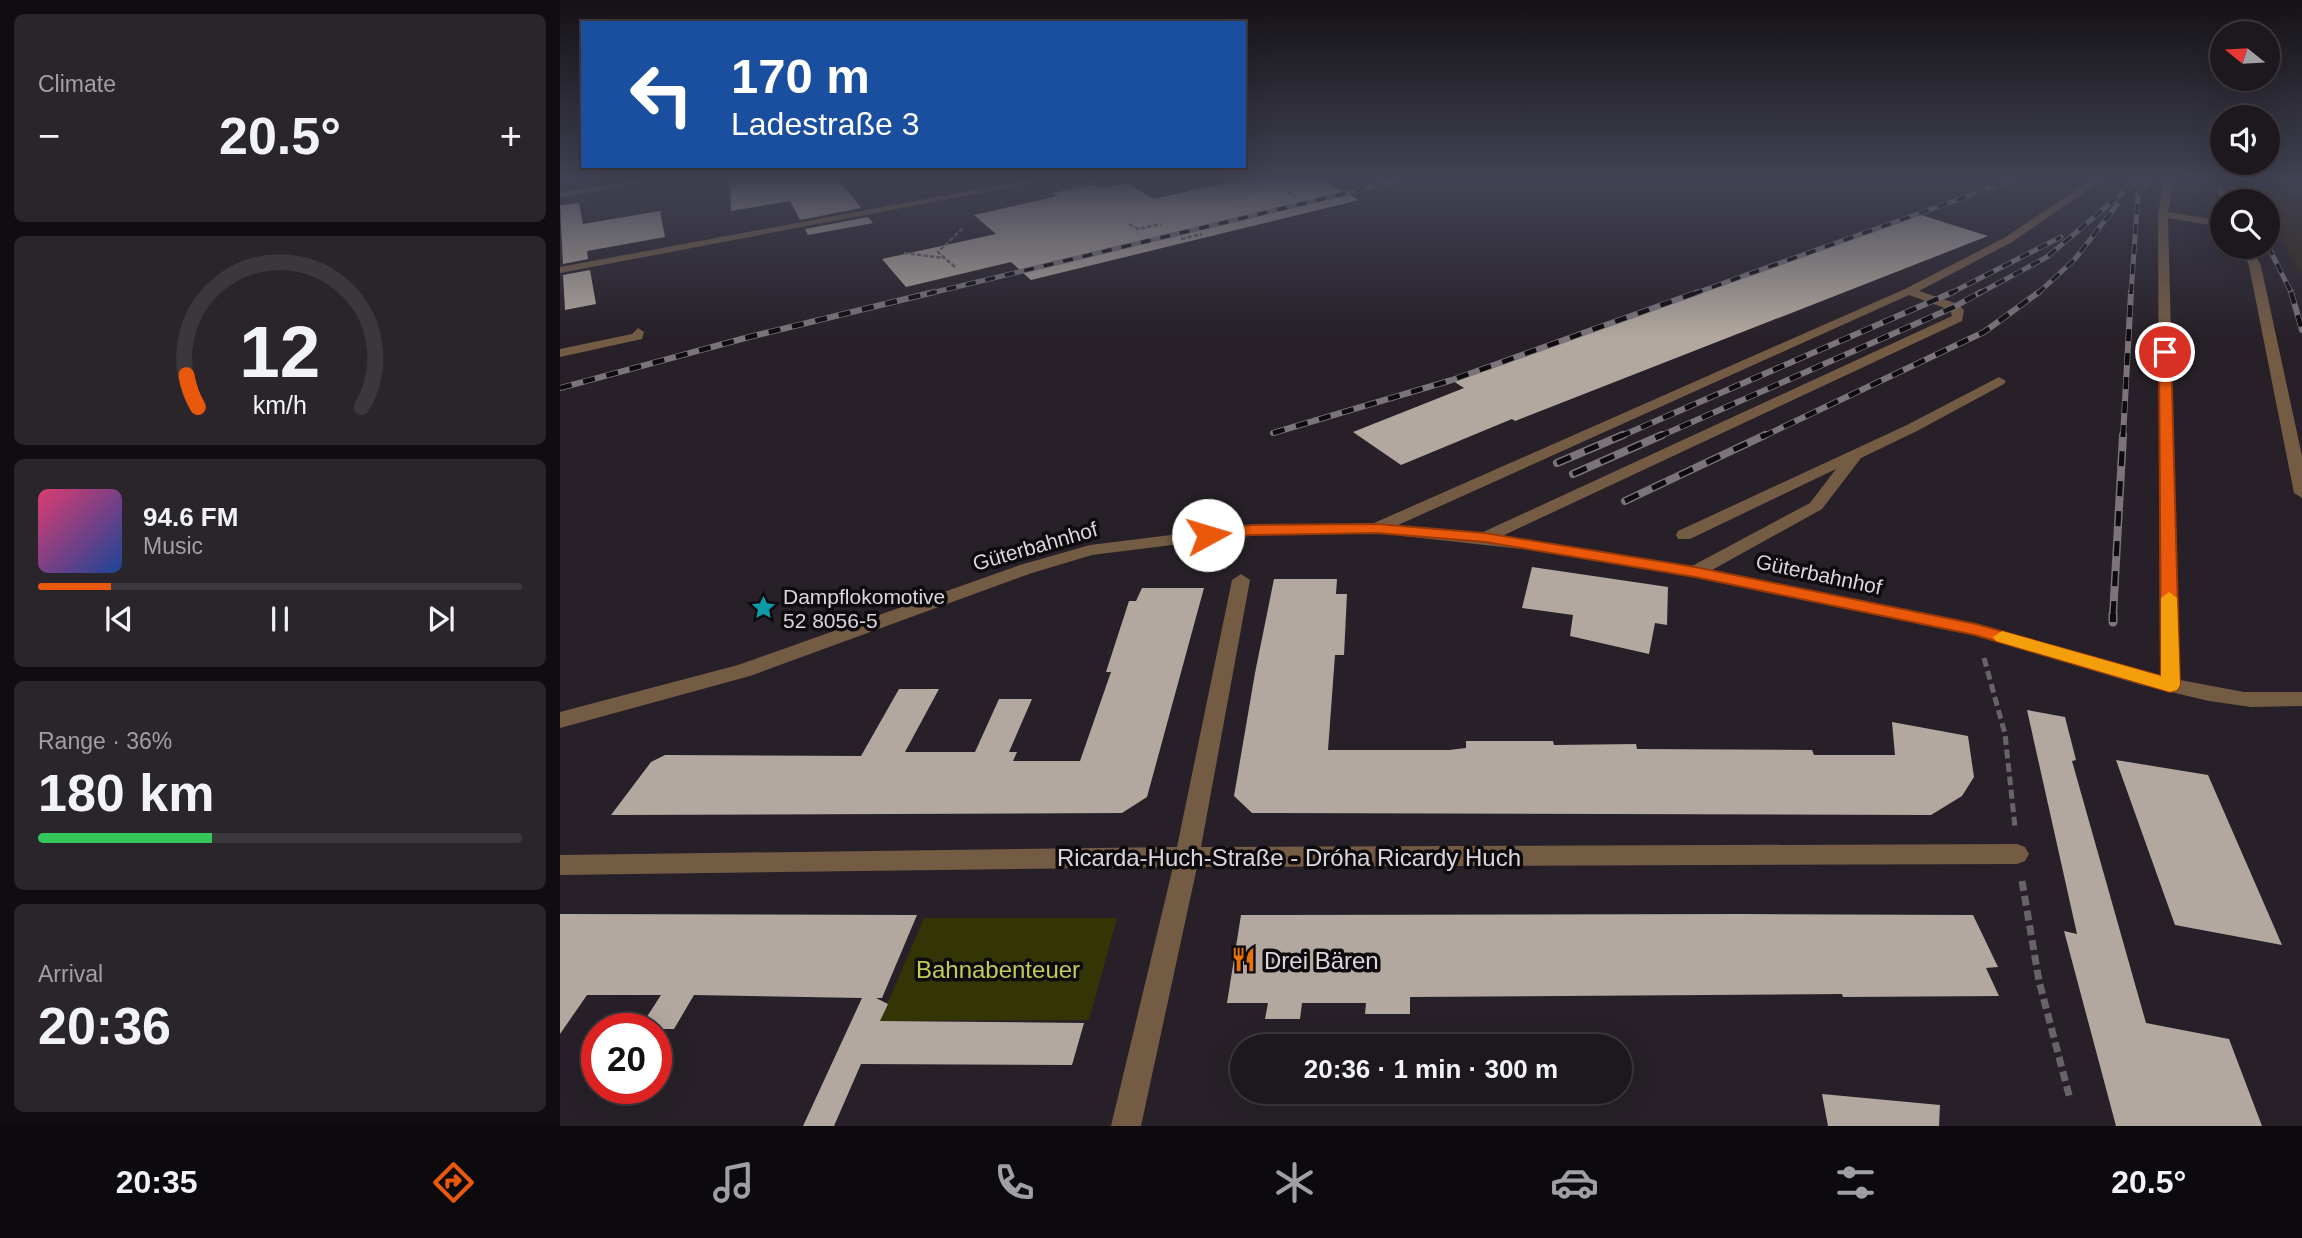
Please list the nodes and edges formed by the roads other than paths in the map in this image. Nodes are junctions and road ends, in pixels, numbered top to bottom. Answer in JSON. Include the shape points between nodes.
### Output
{"nodes":[{"id":1,"x":776,"y":233,"type":"edge"},
{"id":2,"x":2019,"y":233,"type":"edge"},
{"id":3,"x":2163,"y":233,"type":"edge"},
{"id":4,"x":2252,"y":259,"type":"edge"},
{"id":5,"x":560,"y":270,"type":"edge"},
{"id":6,"x":1909,"y":291,"type":"junction"},
{"id":7,"x":638,"y":331,"type":"dead end"},
{"id":8,"x":560,"y":352,"type":"edge"},
{"id":9,"x":1999,"y":381,"type":"dead end"},
{"id":10,"x":1857,"y":454,"type":"junction"},
{"id":11,"x":2302,"y":493,"type":"edge"},
{"id":12,"x":1377,"y":528,"type":"junction"},
{"id":13,"x":1684,"y":534,"type":"dead end"},
{"id":14,"x":1485,"y":537,"type":"junction"},
{"id":15,"x":1695,"y":572,"type":"junction"},
{"id":16,"x":1241,"y":580,"type":"dead end"},
{"id":17,"x":2170,"y":685,"type":"junction"},
{"id":18,"x":2302,"y":699,"type":"edge"},
{"id":19,"x":560,"y":720,"type":"edge"},
{"id":20,"x":2017,"y":854,"type":"road end"},
{"id":21,"x":1187,"y":857,"type":"junction"},
{"id":22,"x":560,"y":864,"type":"edge"},
{"id":23,"x":1126,"y":1126,"type":"edge"}],
"edges":[{"from":1,"to":5,"type":"street"},
{"from":2,"to":6,"type":"street","name":"Güterbahnhof"},
{"from":3,"to":17,"type":"street"},
{"from":4,"to":11,"type":"street"},
{"from":6,"to":12,"type":"street","name":"Güterbahnhof"},
{"from":6,"to":14,"type":"street","via":[[1954,307],[1958,318]]},
{"from":7,"to":8,"type":"street","via":[[638,336]]},
{"from":9,"to":10,"type":"street"},
{"from":10,"to":13,"type":"street"},
{"from":10,"to":15,"type":"street","via":[[1816,506]]},
{"from":12,"to":14,"type":"street","name":"Güterbahnhof"},
{"from":12,"to":19,"type":"street","name":"Güterbahnhof","via":[[1252,530],[1090,550],[743,671]]},
{"from":14,"to":15,"type":"street","name":"Güterbahnhof"},
{"from":15,"to":17,"type":"street","name":"Güterbahnhof","via":[[1976,630]]},
{"from":16,"to":21,"type":"street"},
{"from":17,"to":18,"type":"street","name":"Güterbahnhof","via":[[2245,699]]},
{"from":20,"to":21,"type":"street","name":"Ricarda-Huch-Straße - Dróha Ricardy Huch"},
{"from":21,"to":22,"type":"street","name":"Ricarda-Huch-Straße - Dróha Ricardy Huch"},
{"from":21,"to":23,"type":"street"}]}
